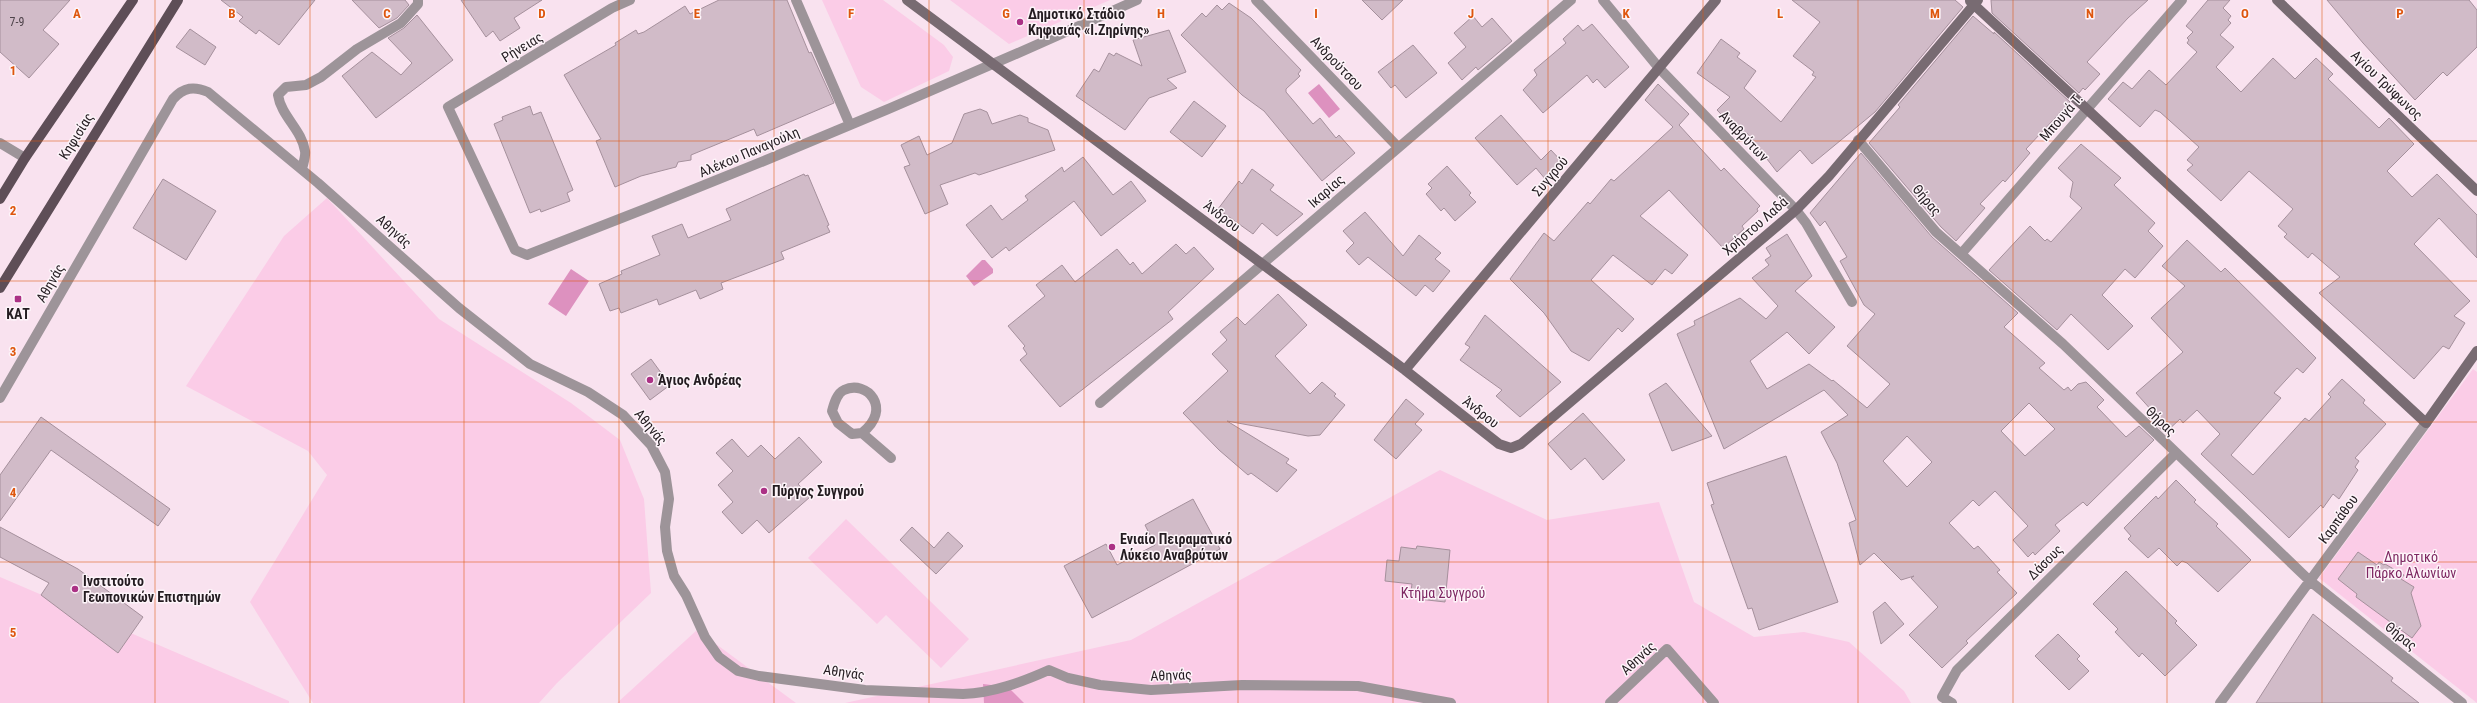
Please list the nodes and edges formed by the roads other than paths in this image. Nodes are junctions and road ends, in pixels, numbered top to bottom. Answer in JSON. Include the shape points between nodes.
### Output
{"nodes":[{"id":1,"x":133,"y":0,"type":"edge"},
{"id":2,"x":178,"y":0,"type":"edge"},
{"id":3,"x":418,"y":0,"type":"edge"},
{"id":4,"x":630,"y":0,"type":"edge"},
{"id":5,"x":796,"y":0,"type":"edge"},
{"id":6,"x":907,"y":0,"type":"edge"},
{"id":7,"x":1137,"y":0,"type":"edge"},
{"id":8,"x":1256,"y":0,"type":"edge"},
{"id":9,"x":1571,"y":0,"type":"edge"},
{"id":10,"x":1603,"y":0,"type":"edge"},
{"id":11,"x":1716,"y":0,"type":"edge"},
{"id":12,"x":2182,"y":0,"type":"edge"},
{"id":13,"x":2277,"y":0,"type":"edge"},
{"id":14,"x":1974,"y":2,"type":"edge"},
{"id":15,"x":994,"y":65,"type":"junction"},
{"id":16,"x":1659,"y":68,"type":"junction"},
{"id":17,"x":448,"y":107,"type":"joint"},
{"id":18,"x":2087,"y":109,"type":"junction"},
{"id":19,"x":850,"y":125,"type":"junction"},
{"id":20,"x":1858,"y":140,"type":"junction"},
{"id":21,"x":0,"y":143,"type":"edge"},
{"id":22,"x":1398,"y":146,"type":"junction"},
{"id":23,"x":24,"y":158,"type":"junction"},
{"id":24,"x":302,"y":170,"type":"junction"},
{"id":25,"x":2477,"y":191,"type":"edge"},
{"id":26,"x":0,"y":199,"type":"edge"},
{"id":27,"x":1796,"y":210,"type":"junction"},
{"id":28,"x":1961,"y":254,"type":"junction"},
{"id":29,"x":1263,"y":265,"type":"junction"},
{"id":30,"x":0,"y":288,"type":"edge"},
{"id":31,"x":1852,"y":302,"type":"dead end"},
{"id":32,"x":2477,"y":350,"type":"edge"},
{"id":33,"x":2474,"y":361,"type":"edge"},
{"id":34,"x":1405,"y":370,"type":"junction"},
{"id":35,"x":0,"y":398,"type":"edge"},
{"id":36,"x":1100,"y":403,"type":"dead end"},
{"id":37,"x":2426,"y":423,"type":"junction"},
{"id":38,"x":862,"y":433,"type":"junction"},
{"id":39,"x":1521,"y":444,"type":"joint"},
{"id":40,"x":2175,"y":454,"type":"junction"},
{"id":41,"x":892,"y":458,"type":"dead end"},
{"id":42,"x":2310,"y":581,"type":"junction"},
{"id":43,"x":1450,"y":703,"type":"edge"},
{"id":44,"x":1610,"y":703,"type":"edge"},
{"id":45,"x":1714,"y":703,"type":"edge"},
{"id":46,"x":1952,"y":703,"type":"edge"},
{"id":47,"x":2220,"y":703,"type":"edge"},
{"id":48,"x":2462,"y":703,"type":"edge"}],
"edges":[{"from":1,"to":23,"type":"main road","name":"Κηφισίας"},
{"from":2,"to":30,"type":"main road","name":"Κηφισίας"},
{"from":3,"to":24,"type":"street","via":[[418,4],[401,23],[357,49],[321,77],[306,85],[286,87],[278,95],[279,105],[302,141],[305,152]]},
{"from":4,"to":17,"type":"street","name":"Ρήνειας","via":[[612,8]]},
{"from":5,"to":19,"type":"street"},
{"from":6,"to":15,"type":"main road","name":"Άνδρου"},
{"from":7,"to":15,"type":"street","name":"Αλέκου Παναγούλη"},
{"from":8,"to":22,"type":"street","name":"Ανδρούτσου"},
{"from":9,"to":22,"type":"street","name":"Ικαρίας"},
{"from":10,"to":16,"type":"street","name":"Αναβρύτων"},
{"from":11,"to":16,"type":"main road","name":"Συγγρού"},
{"from":12,"to":18,"type":"street","name":"Μπουγά Τ."},
{"from":13,"to":25,"type":"main road","name":"Αγίου Τρύφωνος"},
{"from":14,"to":18,"type":"main road"},
{"from":14,"to":20,"type":"main road","name":"Χρήστου Λαδά"},
{"from":15,"to":19,"type":"street","name":"Αλέκου Παναγούλη"},
{"from":15,"to":29,"type":"main road","name":"Άνδρου"},
{"from":16,"to":27,"type":"street","name":"Αναβρύτων"},
{"from":16,"to":34,"type":"main road","name":"Συγγρού"},
{"from":17,"to":19,"type":"street","name":"Αλέκου Παναγούλη","via":[[515,250],[527,255],[701,188]]},
{"from":18,"to":28,"type":"street","name":"Μπουγά Τ."},
{"from":18,"to":37,"type":"main road"},
{"from":20,"to":27,"type":"main road","name":"Χρήστου Λαδά","via":[[1829,176]]},
{"from":20,"to":28,"type":"street","name":"Θήρας","via":[[1936,232]]},
{"from":21,"to":23,"type":"street"},
{"from":22,"to":29,"type":"street","name":"Ικαρίας"},
{"from":23,"to":26,"type":"main road","name":"Κηφισίας"},
{"from":24,"to":35,"type":"street","name":"Αθηνάς","via":[[208,92],[199,88],[189,88],[180,92],[173,99]]},
{"from":24,"to":43,"type":"street","name":"Αθηνάς","via":[[500,341],[530,364],[594,396],[623,416],[651,445],[665,472],[669,499],[665,527],[666,551],[674,576],[686,594],[705,636],[719,657],[738,670],[759,676],[865,690],[963,694],[998,689],[1049,670],[1068,678],[1100,685],[1151,690],[1242,685],[1358,686]]},
{"from":27,"to":31,"type":"street","name":"Αναβρύτων"},
{"from":27,"to":39,"type":"main road","name":"Χρήστου Λαδά"},
{"from":28,"to":40,"type":"street","name":"Θήρας","via":[[2063,344]]},
{"from":29,"to":34,"type":"main road","name":"Άνδρου"},
{"from":29,"to":36,"type":"street","name":"Ικαρίας"},
{"from":32,"to":33,"type":"main road","name":"Καρπάθου"},
{"from":33,"to":37,"type":"main road","name":"Καρπάθου"},
{"from":34,"to":39,"type":"main road","name":"Άνδρου","via":[[1499,444],[1511,448]]},
{"from":37,"to":42,"type":"street","name":"Καρπάθου"},
{"from":38,"to":38,"type":"street","via":[[852,434],[838,423],[832,411],[837,397],[843,390],[854,388],[867,392],[877,403],[877,415],[872,426]]},
{"from":38,"to":41,"type":"street"},
{"from":40,"to":42,"type":"street","name":"Θήρας"},
{"from":40,"to":46,"type":"street","name":"Δάσους","via":[[1957,670],[1942,697]]},
{"from":42,"to":47,"type":"street","name":"Καρπάθου"},
{"from":42,"to":48,"type":"street","name":"Θήρας"},
{"from":44,"to":45,"type":"street","name":"Αθηνάς","via":[[1667,649]]}]}
